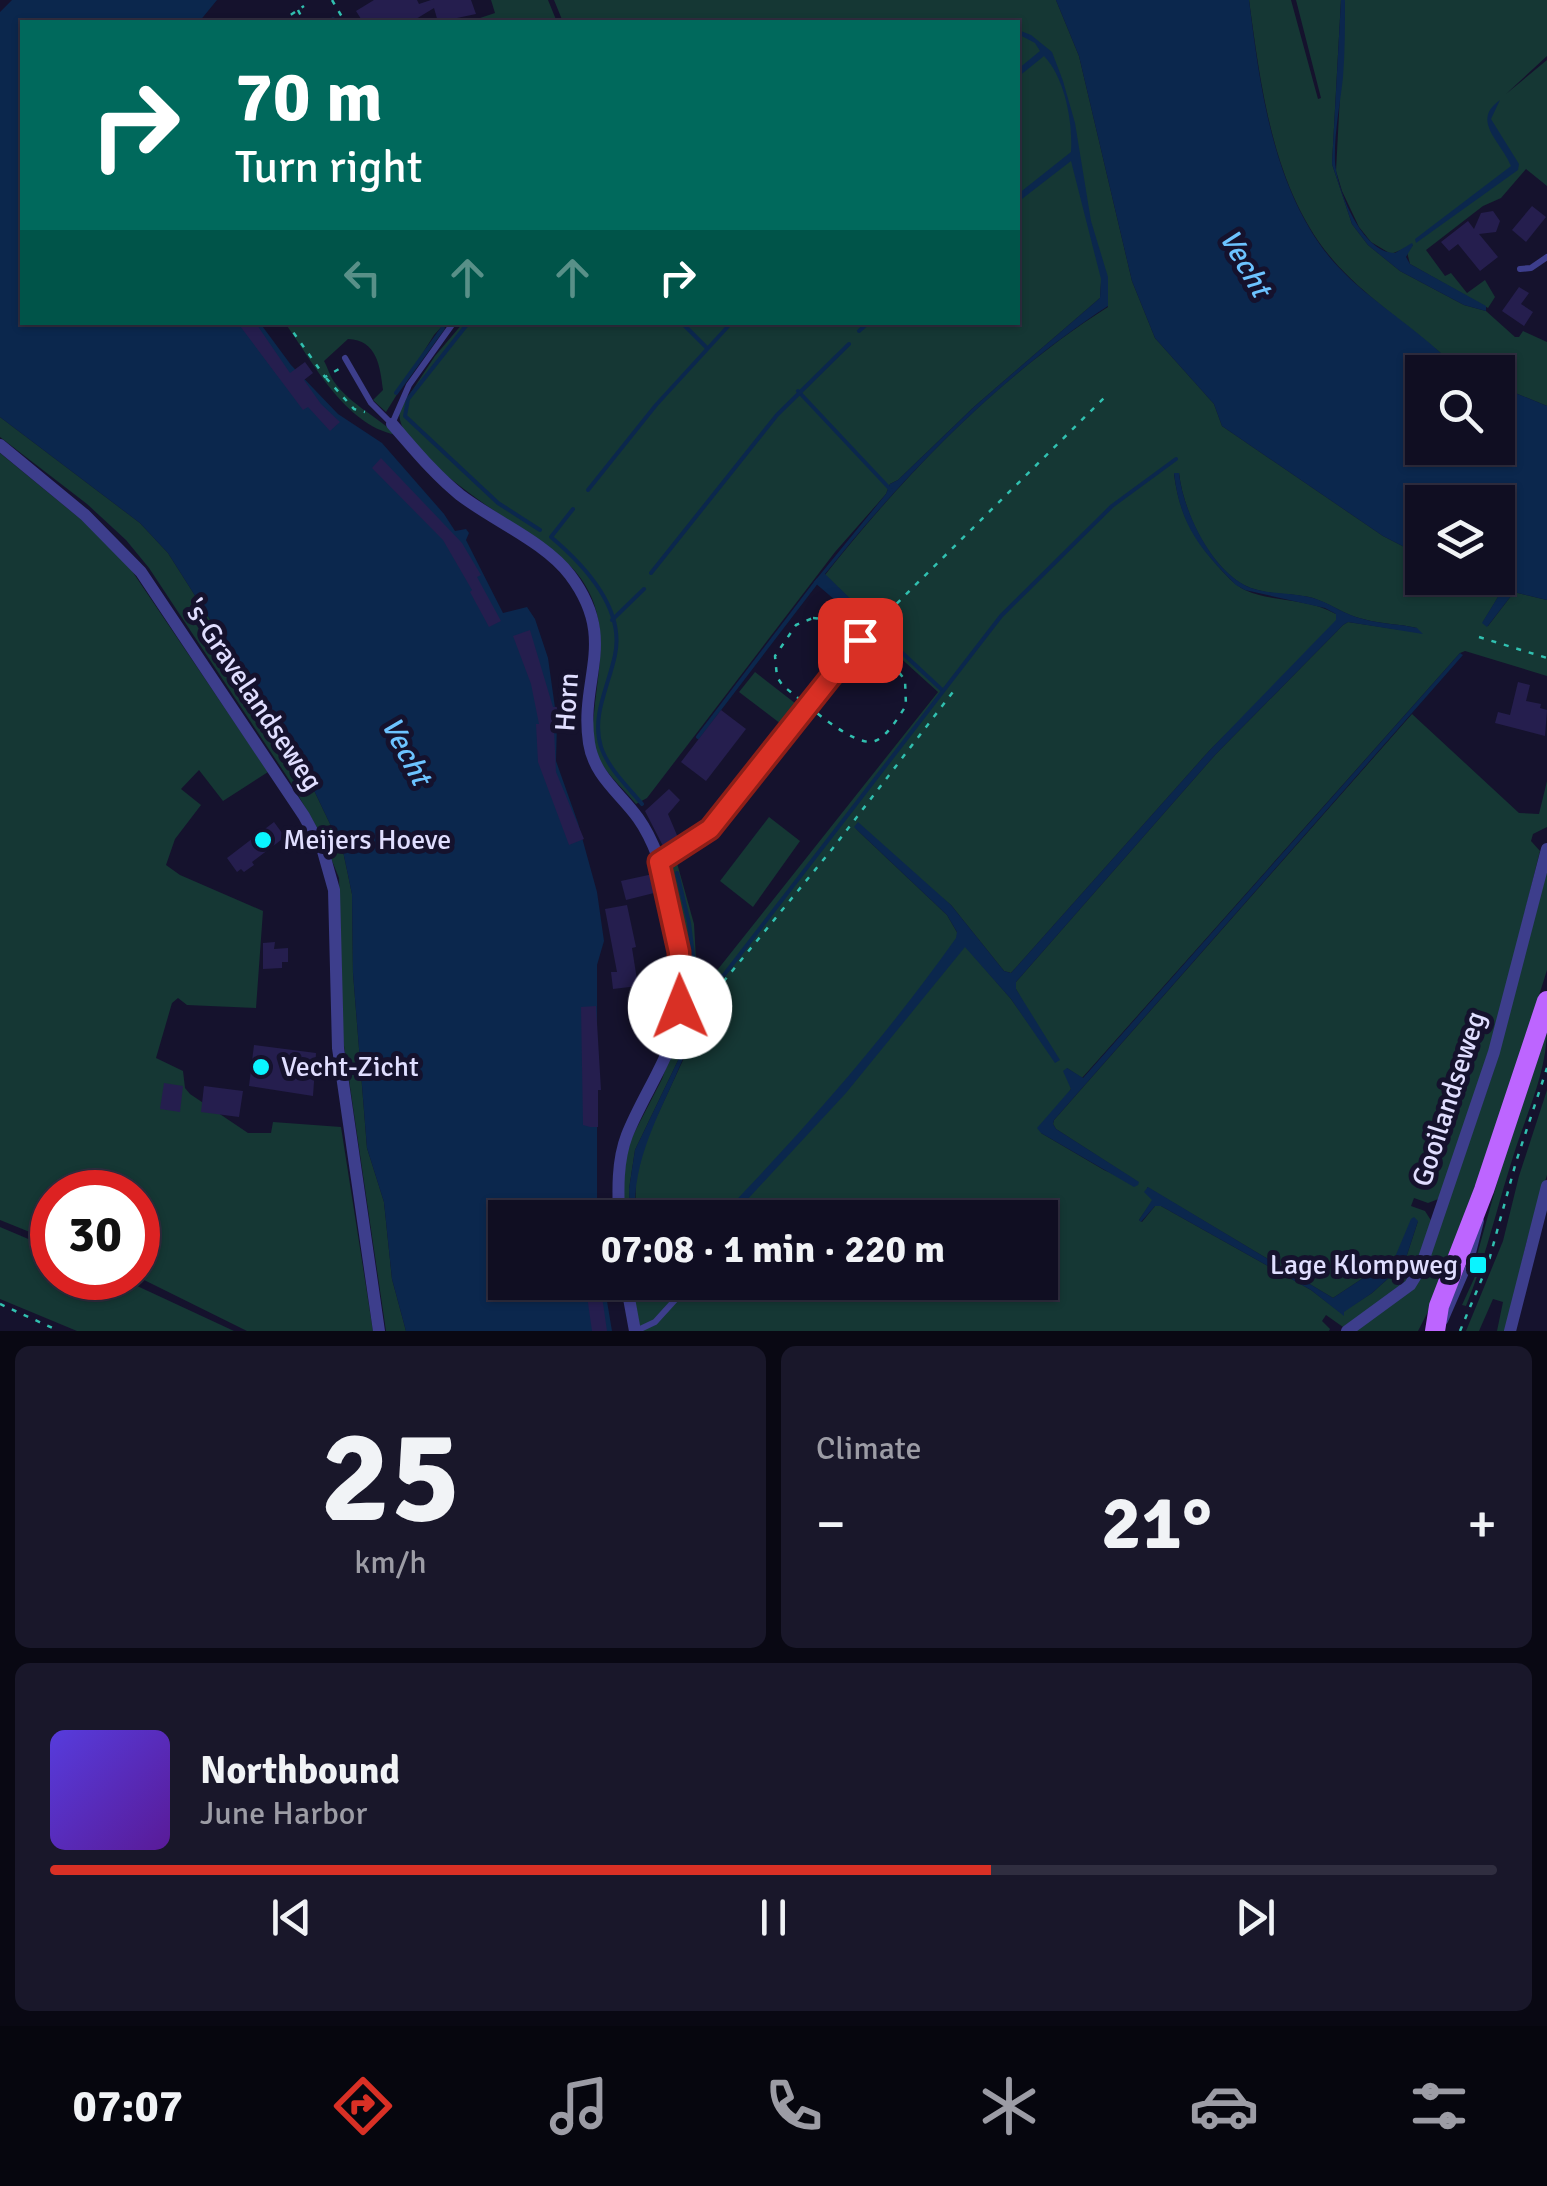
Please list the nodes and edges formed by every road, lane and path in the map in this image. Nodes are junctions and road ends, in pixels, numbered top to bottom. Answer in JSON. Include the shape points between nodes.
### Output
{"nodes":[{"id":1,"x":304,"y":6,"type":"dead end"},
{"id":2,"x":298,"y":10,"type":"junction"},
{"id":3,"x":283,"y":20,"type":"edge"},
{"id":4,"x":303,"y":20,"type":"edge"},
{"id":5,"x":1547,"y":257,"type":"edge"},
{"id":6,"x":1520,"y":269,"type":"dead end"},
{"id":7,"x":288,"y":325,"type":"edge"},
{"id":8,"x":452,"y":325,"type":"edge"},
{"id":9,"x":347,"y":361,"type":"joint"},
{"id":10,"x":326,"y":377,"type":"junction"},
{"id":11,"x":1106,"y":396,"type":"dead end"},
{"id":12,"x":392,"y":424,"type":"junction"},
{"id":13,"x":0,"y":445,"type":"edge"},
{"id":14,"x":1479,"y":638,"type":"dead end"},
{"id":15,"x":860,"y":640,"type":"joint"},
{"id":16,"x":1547,"y":658,"type":"edge"},
{"id":17,"x":956,"y":688,"type":"dead end"},
{"id":18,"x":1547,"y":849,"type":"edge"},
{"id":19,"x":659,"y":862,"type":"junction"},
{"id":20,"x":1547,"y":1002,"type":"edge"},
{"id":21,"x":680,"y":1007,"type":"junction"},
{"id":22,"x":1547,"y":1068,"type":"edge"},
{"id":23,"x":1547,"y":1186,"type":"edge"},
{"id":24,"x":1484,"y":1190,"type":"junction"},
{"id":25,"x":618,"y":1200,"type":"edge"},
{"id":26,"x":629,"y":1300,"type":"edge"},
{"id":27,"x":675,"y":1300,"type":"edge"},
{"id":28,"x":0,"y":1304,"type":"edge"},
{"id":29,"x":1450,"y":1306,"type":"junction"},
{"id":30,"x":1469,"y":1309,"type":"junction"},
{"id":31,"x":58,"y":1331,"type":"edge"},
{"id":32,"x":379,"y":1331,"type":"edge"},
{"id":33,"x":635,"y":1331,"type":"edge"},
{"id":34,"x":1347,"y":1331,"type":"edge"},
{"id":35,"x":1423,"y":1331,"type":"edge"},
{"id":36,"x":1437,"y":1331,"type":"edge"},
{"id":37,"x":1460,"y":1331,"type":"edge"},
{"id":38,"x":1510,"y":1331,"type":"edge"}],
"edges":[{"from":1,"to":2,"type":"path"},
{"from":2,"to":3,"type":"path"},
{"from":2,"to":4,"type":"path"},
{"from":5,"to":6,"type":"lane"},
{"from":7,"to":10,"type":"path"},
{"from":8,"to":12,"type":"lane","via":[[409,385]]},
{"from":9,"to":10,"type":"path"},
{"from":9,"to":12,"type":"lane"},
{"from":10,"to":12,"type":"path","via":[[354,409]]},
{"from":11,"to":15,"type":"path"},
{"from":12,"to":19,"type":"street","name":"Horn","via":[[427,466],[504,527],[551,554],[581,591],[597,640],[588,724],[594,763],[638,819]]},
{"from":13,"to":32,"type":"street","name":"'s-Gravelandseweg","via":[[141,572],[323,851],[334,890],[338,1048]]},
{"from":14,"to":16,"type":"path"},
{"from":15,"to":19,"type":"lane","via":[[710,829]]},
{"from":17,"to":21,"type":"path","via":[[710,998]]},
{"from":18,"to":34,"type":"street","name":"Gooilandseweg","via":[[1494,1052],[1421,1267],[1410,1286]]},
{"from":19,"to":21,"type":"street","name":"Horn","via":[[679,952]]},
{"from":20,"to":24,"type":"main road"},
{"from":21,"to":25,"type":"street","name":"Horn","via":[[664,1063],[625,1138]]},
{"from":22,"to":30,"type":"path"},
{"from":23,"to":38,"type":"street"},
{"from":24,"to":29,"type":"main road"},
{"from":24,"to":36,"type":"lane","via":[[1480,1236]]},
{"from":26,"to":33,"type":"street"},
{"from":27,"to":33,"type":"lane","via":[[655,1322]]},
{"from":28,"to":31,"type":"path"},
{"from":29,"to":30,"type":"path"},
{"from":29,"to":35,"type":"main road"},
{"from":29,"to":36,"type":"main road"},
{"from":30,"to":37,"type":"path"}]}
